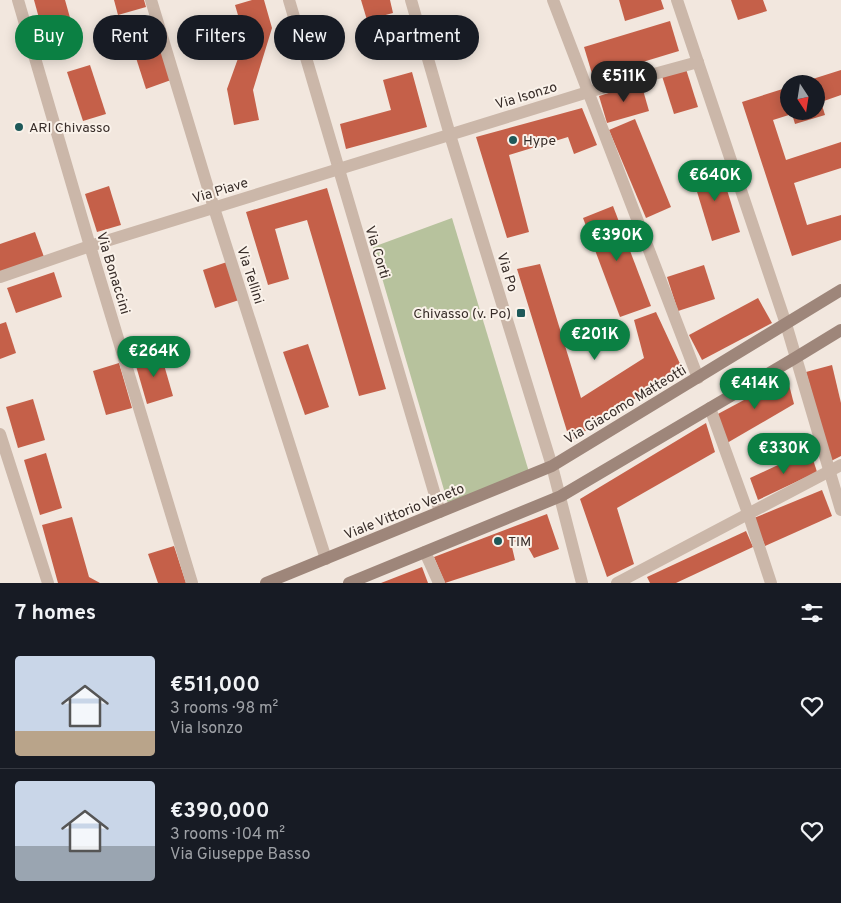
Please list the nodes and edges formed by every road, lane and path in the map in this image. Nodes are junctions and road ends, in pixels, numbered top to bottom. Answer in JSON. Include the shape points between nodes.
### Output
{"nodes":[{"id":1,"x":18,"y":0,"type":"edge"},
{"id":2,"x":151,"y":0,"type":"edge"},
{"id":3,"x":289,"y":0,"type":"edge"},
{"id":4,"x":412,"y":0,"type":"edge"},
{"id":5,"x":553,"y":0,"type":"edge"},
{"id":6,"x":677,"y":0,"type":"edge"},
{"id":7,"x":698,"y":62,"type":"junction"},
{"id":8,"x":588,"y":92,"type":"junction"},
{"id":9,"x":450,"y":135,"type":"junction"},
{"id":10,"x":338,"y":169,"type":"junction"},
{"id":11,"x":214,"y":208,"type":"junction"},
{"id":12,"x":90,"y":246,"type":"junction"},
{"id":13,"x":0,"y":277,"type":"edge"},
{"id":14,"x":841,"y":290,"type":"edge"},
{"id":15,"x":786,"y":324,"type":"junction"},
{"id":16,"x":841,"y":330,"type":"edge"},
{"id":17,"x":796,"y":358,"type":"junction"},
{"id":18,"x":698,"y":378,"type":"junction"},
{"id":19,"x":710,"y":408,"type":"junction"},
{"id":20,"x":0,"y":434,"type":"edge"},
{"id":21,"x":841,"y":465,"type":"edge"},
{"id":22,"x":552,"y":466,"type":"junction"},
{"id":23,"x":829,"y":472,"type":"junction"},
{"id":24,"x":561,"y":496,"type":"junction"},
{"id":25,"x":841,"y":510,"type":"edge"},
{"id":26,"x":440,"y":512,"type":"junction"},
{"id":27,"x":748,"y":513,"type":"junction"},
{"id":28,"x":425,"y":552,"type":"junction"},
{"id":29,"x":326,"y":559,"type":"junction"},
{"id":30,"x":48,"y":583,"type":"edge"},
{"id":31,"x":192,"y":583,"type":"edge"},
{"id":32,"x":266,"y":583,"type":"edge"},
{"id":33,"x":349,"y":583,"type":"edge"},
{"id":34,"x":439,"y":583,"type":"edge"},
{"id":35,"x":582,"y":583,"type":"edge"},
{"id":36,"x":617,"y":583,"type":"edge"},
{"id":37,"x":771,"y":583,"type":"edge"}],
"edges":[{"from":1,"to":12,"type":"street","name":"Via Bonaccini"},
{"from":2,"to":11,"type":"street","name":"Via Tellini"},
{"from":3,"to":10,"type":"street","name":"Via Corti"},
{"from":4,"to":9,"type":"street","name":"Via Po"},
{"from":5,"to":8,"type":"street"},
{"from":6,"to":7,"type":"street"},
{"from":7,"to":8,"type":"street","name":"Via Isonzo"},
{"from":7,"to":15,"type":"street"},
{"from":8,"to":9,"type":"street","name":"Via Isonzo"},
{"from":8,"to":18,"type":"street"},
{"from":9,"to":10,"type":"street","name":"Via Piave"},
{"from":9,"to":22,"type":"street","name":"Via Po"},
{"from":10,"to":11,"type":"street","name":"Via Piave"},
{"from":10,"to":26,"type":"street","name":"Via Corti"},
{"from":11,"to":12,"type":"street","name":"Via Piave"},
{"from":11,"to":29,"type":"street","name":"Via Tellini"},
{"from":12,"to":13,"type":"street","name":"Via Piave"},
{"from":12,"to":31,"type":"street","name":"Via Bonaccini"},
{"from":14,"to":15,"type":"main road","name":"Via Giacomo Matteotti"},
{"from":15,"to":17,"type":"street"},
{"from":15,"to":18,"type":"main road","name":"Via Giacomo Matteotti"},
{"from":16,"to":17,"type":"main road"},
{"from":17,"to":19,"type":"main road"},
{"from":17,"to":23,"type":"street"},
{"from":18,"to":22,"type":"main road","name":"Via Giacomo Matteotti"},
{"from":19,"to":24,"type":"main road"},
{"from":19,"to":27,"type":"street"},
{"from":20,"to":30,"type":"street"},
{"from":21,"to":23,"type":"street"},
{"from":22,"to":24,"type":"street","name":"Via Po"},
{"from":22,"to":26,"type":"main road","name":"Viale Vittorio Veneto"},
{"from":23,"to":25,"type":"street"},
{"from":23,"to":27,"type":"street"},
{"from":24,"to":28,"type":"main road"},
{"from":24,"to":35,"type":"street","name":"Via Po"},
{"from":26,"to":29,"type":"main road","name":"Viale Vittorio Veneto"},
{"from":27,"to":36,"type":"street"},
{"from":27,"to":37,"type":"street"},
{"from":28,"to":33,"type":"main road"},
{"from":28,"to":34,"type":"street"},
{"from":29,"to":32,"type":"main road","name":"Viale Vittorio Veneto"}]}
